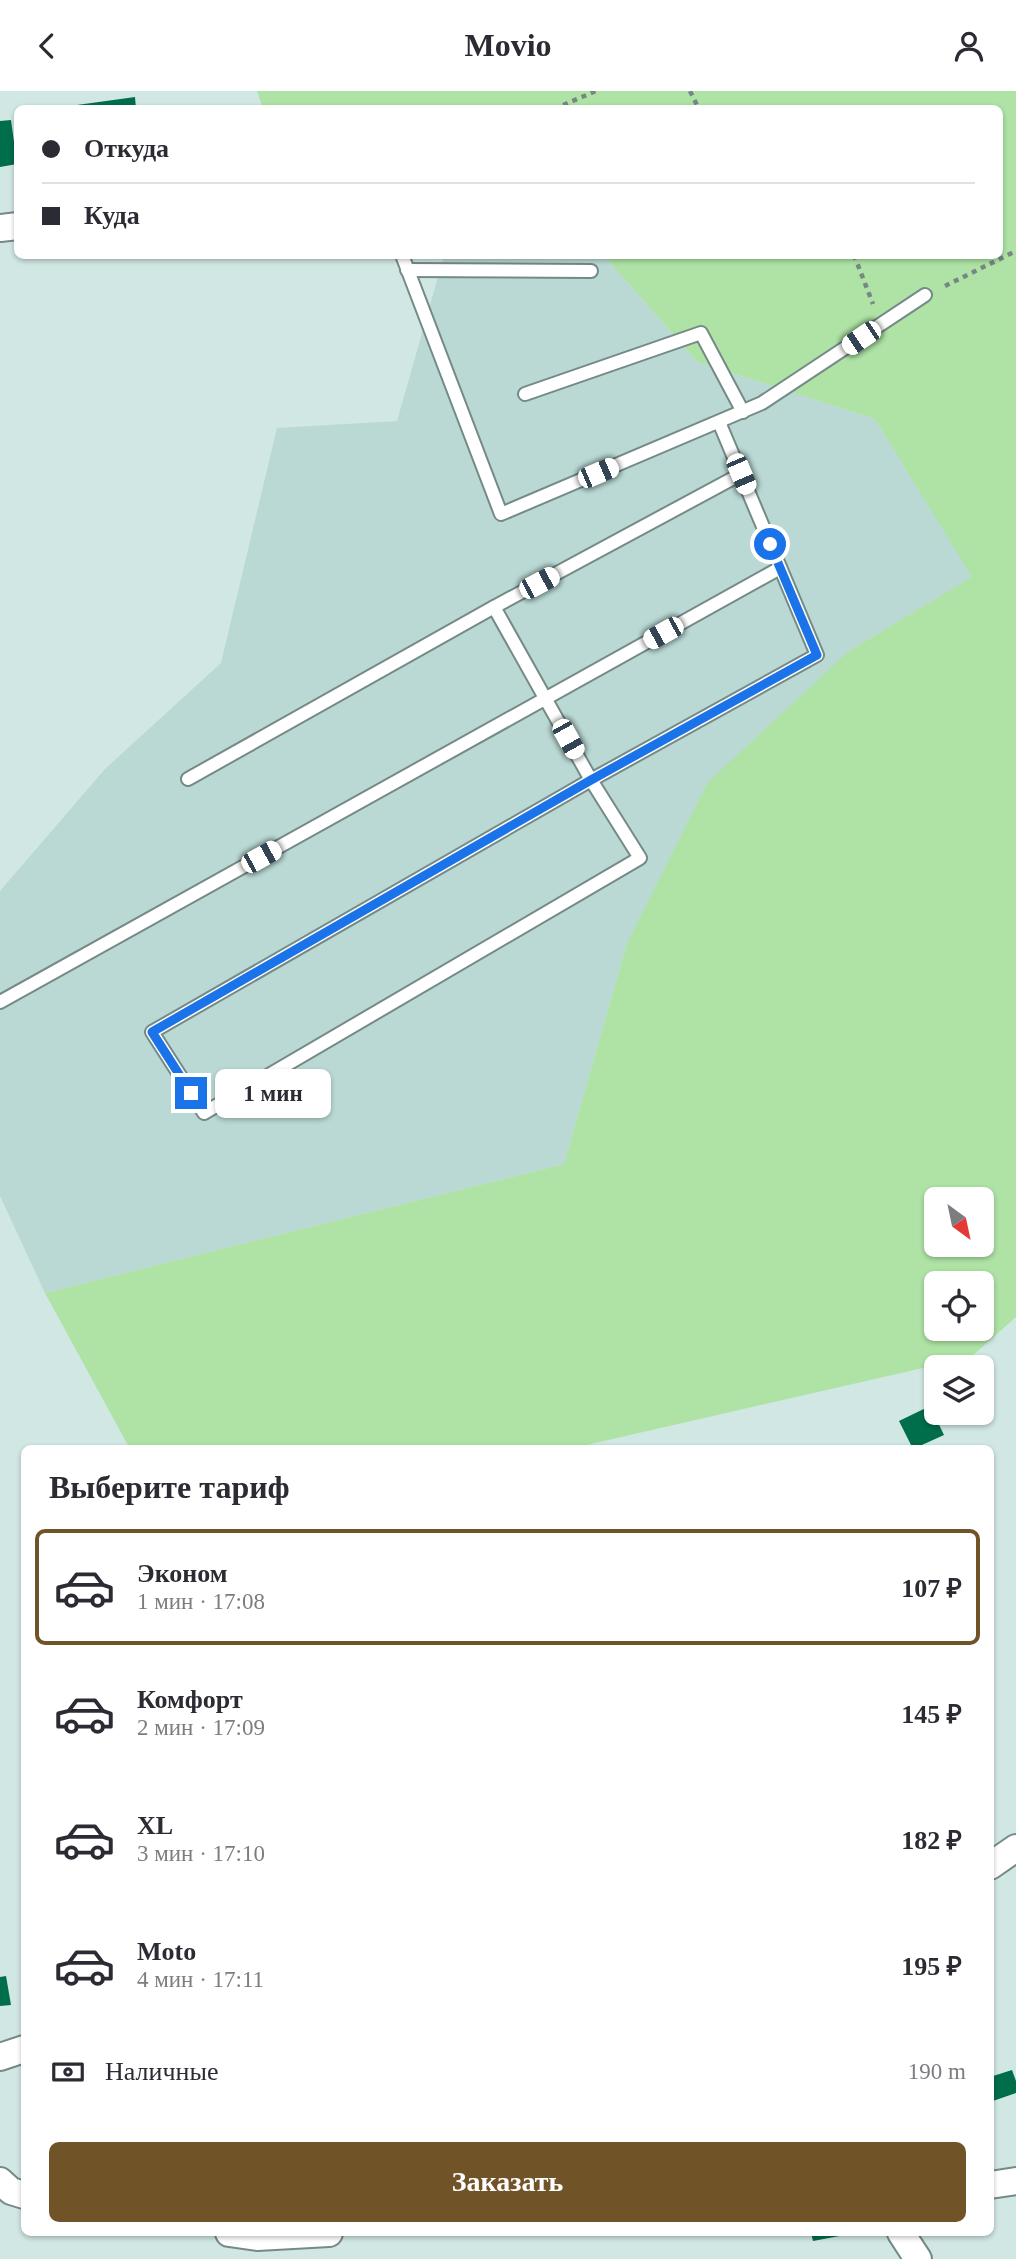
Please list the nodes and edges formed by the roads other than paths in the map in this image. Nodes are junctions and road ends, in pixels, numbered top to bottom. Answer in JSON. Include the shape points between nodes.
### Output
{"nodes":[{"id":1,"x":403,"y":259,"type":"edge"},
{"id":2,"x":407,"y":270,"type":"junction"},
{"id":3,"x":591,"y":271,"type":"dead end"},
{"id":4,"x":925,"y":295,"type":"road end"},
{"id":5,"x":525,"y":394,"type":"dead end"},
{"id":6,"x":743,"y":411,"type":"junction"},
{"id":7,"x":719,"y":422,"type":"junction"},
{"id":8,"x":741,"y":474,"type":"junction"},
{"id":9,"x":780,"y":568,"type":"junction"},
{"id":10,"x":494,"y":607,"type":"junction"},
{"id":11,"x":545,"y":698,"type":"junction"},
{"id":12,"x":188,"y":779,"type":"dead end"},
{"id":13,"x":591,"y":780,"type":"junction"},
{"id":14,"x":0,"y":1002,"type":"edge"},
{"id":15,"x":1016,"y":1849,"type":"edge"},
{"id":16,"x":994,"y":1863,"type":"edge"},
{"id":17,"x":21,"y":2050,"type":"edge"},
{"id":18,"x":0,"y":2057,"type":"edge"},
{"id":19,"x":1016,"y":2181,"type":"edge"},
{"id":20,"x":0,"y":2182,"type":"edge"},
{"id":21,"x":994,"y":2184,"type":"edge"},
{"id":22,"x":21,"y":2194,"type":"edge"},
{"id":23,"x":250,"y":2236,"type":"edge"},
{"id":24,"x":275,"y":2236,"type":"edge"},
{"id":25,"x":903,"y":2236,"type":"edge"},
{"id":26,"x":918,"y":2259,"type":"edge"}],
"edges":[{"from":1,"to":2,"type":"lane"},
{"from":2,"to":3,"type":"lane"},
{"from":2,"to":7,"type":"lane","via":[[501,514]]},
{"from":4,"to":6,"type":"lane"},
{"from":5,"to":6,"type":"lane","via":[[701,333]]},
{"from":6,"to":7,"type":"lane"},
{"from":7,"to":8,"type":"lane"},
{"from":8,"to":9,"type":"lane"},
{"from":8,"to":10,"type":"lane"},
{"from":9,"to":11,"type":"lane"},
{"from":9,"to":13,"type":"lane","via":[[817,655]]},
{"from":10,"to":11,"type":"lane"},
{"from":10,"to":12,"type":"lane"},
{"from":11,"to":13,"type":"lane"},
{"from":11,"to":14,"type":"lane"},
{"from":13,"to":13,"type":"lane","via":[[640,858],[204,1113],[152,1032]]},
{"from":15,"to":16,"type":"street"},
{"from":17,"to":18,"type":"street"},
{"from":19,"to":21,"type":"street"},
{"from":20,"to":22,"type":"street"},
{"from":23,"to":24,"type":"street"},
{"from":25,"to":26,"type":"street"}]}
